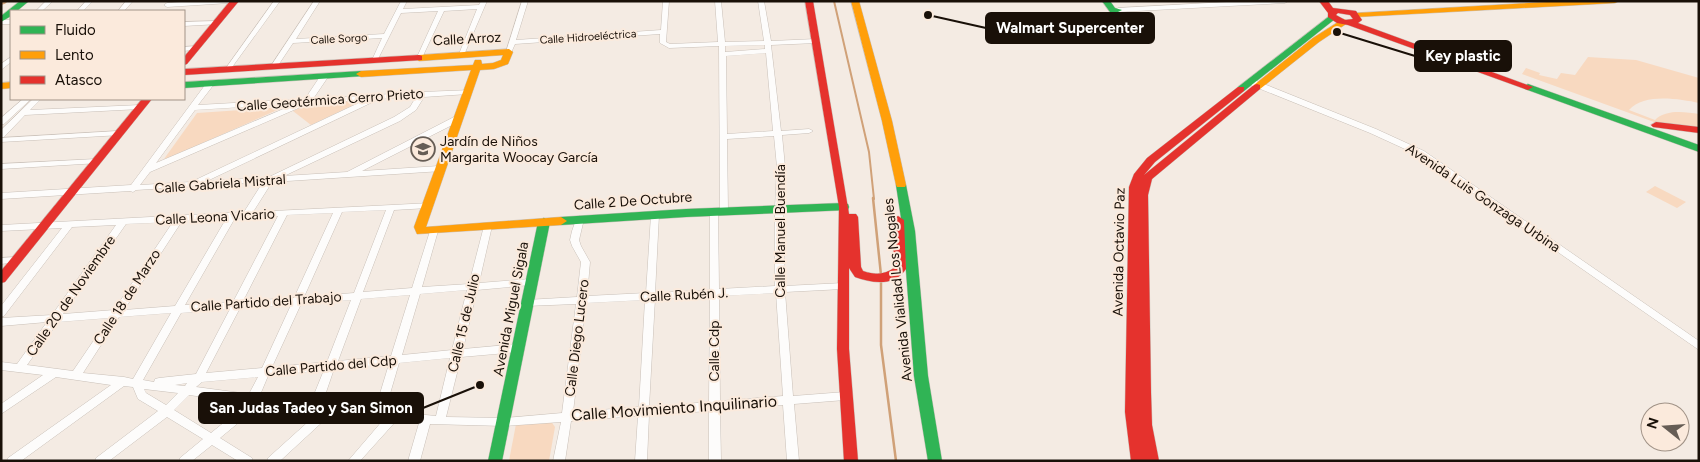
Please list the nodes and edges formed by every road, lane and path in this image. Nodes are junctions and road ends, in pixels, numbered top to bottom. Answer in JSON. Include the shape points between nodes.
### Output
{"nodes":[{"id":1,"x":25,"y":1,"type":"edge"},
{"id":2,"x":50,"y":1,"type":"edge"},
{"id":3,"x":90,"y":1,"type":"edge"},
{"id":4,"x":227,"y":1,"type":"edge"},
{"id":5,"x":235,"y":1,"type":"edge"},
{"id":6,"x":277,"y":1,"type":"edge"},
{"id":7,"x":317,"y":1,"type":"edge"},
{"id":8,"x":404,"y":1,"type":"edge"},
{"id":9,"x":526,"y":1,"type":"edge"},
{"id":10,"x":666,"y":1,"type":"edge"},
{"id":11,"x":718,"y":1,"type":"edge"},
{"id":12,"x":761,"y":1,"type":"edge"},
{"id":13,"x":809,"y":1,"type":"edge"},
{"id":14,"x":816,"y":1,"type":"edge"},
{"id":15,"x":850,"y":1,"type":"edge"},
{"id":16,"x":855,"y":1,"type":"edge"},
{"id":17,"x":1285,"y":1,"type":"edge"},
{"id":18,"x":1323,"y":1,"type":"edge"},
{"id":19,"x":1521,"y":1,"type":"edge"},
{"id":20,"x":1615,"y":1,"type":"edge"},
{"id":21,"x":169,"y":3,"type":"edge"},
{"id":22,"x":1214,"y":3,"type":"edge"},
{"id":23,"x":483,"y":4,"type":"edge"},
{"id":24,"x":1112,"y":6,"type":"edge"},
{"id":25,"x":442,"y":9,"type":"junction"},
{"id":26,"x":14,"y":10,"type":"edge"},
{"id":27,"x":41,"y":10,"type":"edge"},
{"id":28,"x":81,"y":10,"type":"edge"},
{"id":29,"x":399,"y":11,"type":"junction"},
{"id":30,"x":1344,"y":14,"type":"edge"},
{"id":31,"x":860,"y":22,"type":"junction"},
{"id":32,"x":212,"y":23,"type":"junction"},
{"id":33,"x":185,"y":24,"type":"edge"},
{"id":34,"x":815,"y":28,"type":"junction"},
{"id":35,"x":664,"y":32,"type":"junction"},
{"id":36,"x":386,"y":36,"type":"junction"},
{"id":37,"x":292,"y":41,"type":"junction"},
{"id":38,"x":816,"y":41,"type":"junction"},
{"id":39,"x":510,"y":47,"type":"junction"},
{"id":40,"x":768,"y":47,"type":"junction"},
{"id":41,"x":187,"y":49,"type":"edge"},
{"id":42,"x":722,"y":50,"type":"junction"},
{"id":43,"x":462,"y":54,"type":"junction"},
{"id":44,"x":481,"y":54,"type":"junction"},
{"id":45,"x":420,"y":57,"type":"junction"},
{"id":46,"x":374,"y":60,"type":"junction"},
{"id":47,"x":10,"y":61,"type":"edge"},
{"id":48,"x":275,"y":66,"type":"junction"},
{"id":49,"x":1,"y":68,"type":"edge"},
{"id":50,"x":476,"y":68,"type":"junction"},
{"id":51,"x":228,"y":69,"type":"junction"},
{"id":52,"x":185,"y":72,"type":"edge"},
{"id":53,"x":324,"y":77,"type":"junction"},
{"id":54,"x":211,"y":83,"type":"junction"},
{"id":55,"x":1257,"y":84,"type":"junction"},
{"id":56,"x":185,"y":85,"type":"edge"},
{"id":57,"x":468,"y":92,"type":"junction"},
{"id":58,"x":422,"y":94,"type":"junction"},
{"id":59,"x":380,"y":96,"type":"junction"},
{"id":60,"x":25,"y":100,"type":"edge"},
{"id":61,"x":36,"y":100,"type":"edge"},
{"id":62,"x":307,"y":102,"type":"junction"},
{"id":63,"x":143,"y":103,"type":"edge"},
{"id":64,"x":192,"y":108,"type":"junction"},
{"id":65,"x":24,"y":113,"type":"junction"},
{"id":66,"x":457,"y":119,"type":"junction"},
{"id":67,"x":1,"y":122,"type":"edge"},
{"id":68,"x":1656,"y":125,"type":"junction"},
{"id":69,"x":1699,"y":130,"type":"edge"},
{"id":70,"x":809,"y":131,"type":"dead end"},
{"id":71,"x":118,"y":133,"type":"junction"},
{"id":72,"x":778,"y":133,"type":"junction"},
{"id":73,"x":1,"y":135,"type":"edge"},
{"id":74,"x":724,"y":137,"type":"junction"},
{"id":75,"x":1,"y":140,"type":"edge"},
{"id":76,"x":1699,"y":141,"type":"edge"},
{"id":77,"x":1699,"y":149,"type":"edge"},
{"id":78,"x":96,"y":161,"type":"junction"},
{"id":79,"x":1,"y":167,"type":"edge"},
{"id":80,"x":439,"y":169,"type":"junction"},
{"id":81,"x":147,"y":170,"type":"junction"},
{"id":82,"x":345,"y":176,"type":"junction"},
{"id":83,"x":269,"y":180,"type":"junction"},
{"id":84,"x":188,"y":186,"type":"junction"},
{"id":85,"x":133,"y":189,"type":"junction"},
{"id":86,"x":71,"y":192,"type":"junction"},
{"id":87,"x":903,"y":194,"type":"junction"},
{"id":88,"x":1,"y":196,"type":"edge"},
{"id":89,"x":428,"y":205,"type":"junction"},
{"id":90,"x":391,"y":207,"type":"junction"},
{"id":91,"x":844,"y":207,"type":"junction"},
{"id":92,"x":779,"y":208,"type":"junction"},
{"id":93,"x":339,"y":210,"type":"junction"},
{"id":94,"x":719,"y":211,"type":"junction"},
{"id":95,"x":284,"y":213,"type":"junction"},
{"id":96,"x":655,"y":215,"type":"junction"},
{"id":97,"x":230,"y":216,"type":"junction"},
{"id":98,"x":246,"y":216,"type":"junction"},
{"id":99,"x":580,"y":219,"type":"junction"},
{"id":100,"x":178,"y":220,"type":"junction"},
{"id":101,"x":544,"y":222,"type":"junction"},
{"id":102,"x":122,"y":223,"type":"junction"},
{"id":103,"x":70,"y":225,"type":"junction"},
{"id":104,"x":44,"y":226,"type":"junction"},
{"id":105,"x":488,"y":226,"type":"junction"},
{"id":106,"x":1,"y":228,"type":"edge"},
{"id":107,"x":429,"y":231,"type":"junction"},
{"id":108,"x":16,"y":260,"type":"junction"},
{"id":109,"x":1,"y":261,"type":"edge"},
{"id":110,"x":1,"y":279,"type":"edge"},
{"id":111,"x":530,"y":282,"type":"junction"},
{"id":112,"x":472,"y":286,"type":"junction"},
{"id":113,"x":843,"y":286,"type":"junction"},
{"id":114,"x":780,"y":289,"type":"junction"},
{"id":115,"x":416,"y":291,"type":"junction"},
{"id":116,"x":714,"y":293,"type":"junction"},
{"id":117,"x":358,"y":296,"type":"junction"},
{"id":118,"x":650,"y":296,"type":"junction"},
{"id":119,"x":296,"y":301,"type":"junction"},
{"id":120,"x":582,"y":301,"type":"junction"},
{"id":121,"x":526,"y":303,"type":"junction"},
{"id":122,"x":238,"y":306,"type":"junction"},
{"id":123,"x":178,"y":308,"type":"junction"},
{"id":124,"x":1,"y":313,"type":"edge"},
{"id":125,"x":118,"y":313,"type":"junction"},
{"id":126,"x":58,"y":317,"type":"junction"},
{"id":127,"x":1,"y":322,"type":"edge"},
{"id":128,"x":1699,"y":346,"type":"edge"},
{"id":129,"x":517,"y":348,"type":"junction"},
{"id":130,"x":457,"y":354,"type":"junction"},
{"id":131,"x":395,"y":360,"type":"junction"},
{"id":132,"x":1,"y":366,"type":"edge"},
{"id":133,"x":332,"y":366,"type":"junction"},
{"id":134,"x":20,"y":368,"type":"junction"},
{"id":135,"x":265,"y":372,"type":"junction"},
{"id":136,"x":54,"y":373,"type":"junction"},
{"id":137,"x":77,"y":374,"type":"junction"},
{"id":138,"x":199,"y":378,"type":"junction"},
{"id":139,"x":124,"y":381,"type":"junction"},
{"id":140,"x":140,"y":383,"type":"junction"},
{"id":141,"x":189,"y":390,"type":"junction"},
{"id":142,"x":845,"y":396,"type":"junction"},
{"id":143,"x":257,"y":399,"type":"junction"},
{"id":144,"x":788,"y":399,"type":"junction"},
{"id":145,"x":715,"y":405,"type":"junction"},
{"id":146,"x":314,"y":406,"type":"junction"},
{"id":147,"x":330,"y":409,"type":"junction"},
{"id":148,"x":1,"y":410,"type":"edge"},
{"id":149,"x":646,"y":410,"type":"junction"},
{"id":150,"x":167,"y":411,"type":"junction"},
{"id":151,"x":379,"y":414,"type":"junction"},
{"id":152,"x":394,"y":415,"type":"junction"},
{"id":153,"x":567,"y":416,"type":"junction"},
{"id":154,"x":426,"y":419,"type":"junction"},
{"id":155,"x":440,"y":421,"type":"junction"},
{"id":156,"x":504,"y":422,"type":"junction"},
{"id":157,"x":213,"y":438,"type":"junction"},
{"id":158,"x":12,"y":461,"type":"edge"},
{"id":159,"x":100,"y":461,"type":"edge"},
{"id":160,"x":184,"y":461,"type":"edge"},
{"id":161,"x":248,"y":461,"type":"edge"},
{"id":162,"x":272,"y":461,"type":"edge"},
{"id":163,"x":353,"y":461,"type":"edge"},
{"id":164,"x":414,"y":461,"type":"edge"},
{"id":165,"x":495,"y":461,"type":"edge"},
{"id":166,"x":559,"y":461,"type":"edge"},
{"id":167,"x":641,"y":461,"type":"edge"},
{"id":168,"x":715,"y":461,"type":"edge"},
{"id":169,"x":793,"y":461,"type":"edge"},
{"id":170,"x":851,"y":461,"type":"edge"},
{"id":171,"x":936,"y":461,"type":"edge"},
{"id":172,"x":1138,"y":461,"type":"edge"},
{"id":173,"x":1152,"y":461,"type":"edge"}],
"edges":[{"from":1,"to":26,"type":"main road"},
{"from":2,"to":27,"type":"street"},
{"from":3,"to":28,"type":"street"},
{"from":4,"to":21,"type":"street"},
{"from":4,"to":32,"type":"main road"},
{"from":5,"to":32,"type":"main road"},
{"from":6,"to":51,"type":"street"},
{"from":7,"to":37,"type":"street"},
{"from":8,"to":29,"type":"street"},
{"from":9,"to":39,"type":"street"},
{"from":10,"to":35,"type":"street"},
{"from":11,"to":42,"type":"street","name":"Calle Cdp"},
{"from":12,"to":40,"type":"street","name":"Calle Manuel Buendía"},
{"from":13,"to":34,"type":"main road"},
{"from":14,"to":34,"type":"main road","via":[[818,16]]},
{"from":15,"to":31,"type":"main road"},
{"from":16,"to":31,"type":"main road","name":"Avenida Vialidad Los Nogales"},
{"from":17,"to":22,"type":"street"},
{"from":18,"to":30,"type":"main road"},
{"from":19,"to":30,"type":"main road"},
{"from":20,"to":30,"type":"main road"},
{"from":22,"to":24,"type":"street"},
{"from":23,"to":25,"type":"street"},
{"from":23,"to":43,"type":"street"},
{"from":25,"to":29,"type":"street"},
{"from":25,"to":45,"type":"street"},
{"from":29,"to":36,"type":"street"},
{"from":30,"to":55,"type":"main road","name":"Avenida Octavio Paz","via":[[1316,40]]},
{"from":30,"to":68,"type":"main road"},
{"from":30,"to":77,"type":"main road"},
{"from":31,"to":87,"type":"main road","name":"Avenida Vialidad Los Nogales"},
{"from":32,"to":33,"type":"street"},
{"from":32,"to":41,"type":"main road"},
{"from":34,"to":38,"type":"main road"},
{"from":35,"to":39,"type":"street","name":"Calle Hidroeléctrica"},
{"from":35,"to":42,"type":"street","via":[[663,43],[669,46]]},
{"from":36,"to":37,"type":"street","name":"Calle Sorgo"},
{"from":36,"to":46,"type":"street"},
{"from":37,"to":48,"type":"street"},
{"from":38,"to":40,"type":"street"},
{"from":38,"to":91,"type":"main road"},
{"from":39,"to":44,"type":"main road","name":"Calle Arroz"},
{"from":39,"to":50,"type":"main road","name":"Calle Arroz","via":[[501,65]]},
{"from":40,"to":42,"type":"street"},
{"from":40,"to":72,"type":"street","name":"Calle Manuel Buendía"},
{"from":42,"to":74,"type":"street","name":"Calle Cdp"},
{"from":43,"to":44,"type":"main road","name":"Calle Arroz"},
{"from":43,"to":45,"type":"main road","name":"Calle Arroz"},
{"from":44,"to":50,"type":"main road"},
{"from":45,"to":46,"type":"main road","name":"Calle Arroz"},
{"from":46,"to":48,"type":"main road","name":"Calle Arroz"},
{"from":47,"to":49,"type":"street"},
{"from":48,"to":51,"type":"main road","name":"Calle Arroz"},
{"from":50,"to":53,"type":"main road","name":"Calle Arroz"},
{"from":50,"to":57,"type":"main road"},
{"from":51,"to":52,"type":"main road","name":"Calle Arroz"},
{"from":53,"to":54,"type":"main road","name":"Calle Arroz"},
{"from":53,"to":62,"type":"street"},
{"from":54,"to":56,"type":"main road","name":"Calle Arroz"},
{"from":54,"to":64,"type":"street"},
{"from":55,"to":128,"type":"street","name":"Avenida Luis Gonzaga Urbina","via":[[1420,153]]},
{"from":55,"to":172,"type":"main road","name":"Avenida Octavio Paz","via":[[1163,150],[1139,170],[1136,177],[1133,195],[1132,412]]},
{"from":55,"to":173,"type":"main road","name":"Avenida Octavio Paz","via":[[1156,169],[1144,186],[1144,393],[1145,425]]},
{"from":57,"to":58,"type":"street","name":"Calle Geotérmica Cerro Prieto"},
{"from":57,"to":66,"type":"main road"},
{"from":58,"to":59,"type":"street","name":"Calle Geotérmica Cerro Prieto"},
{"from":58,"to":83,"type":"street","via":[[413,108],[397,119]]},
{"from":59,"to":62,"type":"street","name":"Calle Geotérmica Cerro Prieto"},
{"from":59,"to":84,"type":"street"},
{"from":60,"to":67,"type":"street"},
{"from":61,"to":65,"type":"street"},
{"from":62,"to":64,"type":"street","name":"Calle Geotérmica Cerro Prieto"},
{"from":62,"to":81,"type":"street"},
{"from":63,"to":65,"type":"street"},
{"from":63,"to":71,"type":"main road"},
{"from":64,"to":81,"type":"street"},
{"from":65,"to":73,"type":"street"},
{"from":66,"to":80,"type":"main road"},
{"from":66,"to":82,"type":"street"},
{"from":68,"to":69,"type":"main road"},
{"from":68,"to":76,"type":"main road"},
{"from":70,"to":72,"type":"street"},
{"from":71,"to":75,"type":"street"},
{"from":71,"to":78,"type":"main road"},
{"from":72,"to":74,"type":"street"},
{"from":72,"to":92,"type":"street","name":"Calle Manuel Buendía","via":[[781,167]]},
{"from":74,"to":94,"type":"street","name":"Calle Cdp"},
{"from":78,"to":79,"type":"street"},
{"from":78,"to":86,"type":"main road"},
{"from":80,"to":82,"type":"street","name":"Calle Gabriela Mistral"},
{"from":80,"to":89,"type":"main road"},
{"from":81,"to":85,"type":"street"},
{"from":82,"to":83,"type":"street","name":"Calle Gabriela Mistral"},
{"from":83,"to":84,"type":"street","name":"Calle Gabriela Mistral"},
{"from":83,"to":98,"type":"street"},
{"from":84,"to":85,"type":"street","name":"Calle Gabriela Mistral"},
{"from":85,"to":86,"type":"street","name":"Calle Gabriela Mistral"},
{"from":86,"to":88,"type":"street","name":"Calle Gabriela Mistral"},
{"from":86,"to":104,"type":"main road"},
{"from":87,"to":91,"type":"main road","via":[[898,223],[900,270],[891,277],[863,276],[855,267],[853,222],[850,212]]},
{"from":87,"to":171,"type":"main road","name":"Avenida Vialidad Los Nogales","via":[[918,350]]},
{"from":89,"to":90,"type":"street","name":"Calle Leona Vicario"},
{"from":89,"to":107,"type":"main road","via":[[420,229]]},
{"from":90,"to":93,"type":"street","name":"Calle Leona Vicario"},
{"from":90,"to":117,"type":"street"},
{"from":91,"to":92,"type":"main road","name":"Calle 2 De Octubre"},
{"from":91,"to":113,"type":"main road"},
{"from":92,"to":94,"type":"main road","name":"Calle 2 De Octubre"},
{"from":92,"to":114,"type":"street","name":"Calle Manuel Buendía"},
{"from":93,"to":95,"type":"street","name":"Calle Leona Vicario"},
{"from":93,"to":119,"type":"street"},
{"from":94,"to":96,"type":"main road","name":"Calle 2 De Octubre"},
{"from":94,"to":116,"type":"street","name":"Calle Cdp"},
{"from":95,"to":98,"type":"street","name":"Calle Leona Vicario"},
{"from":95,"to":122,"type":"street"},
{"from":96,"to":99,"type":"main road","name":"Calle 2 De Octubre"},
{"from":96,"to":118,"type":"street"},
{"from":97,"to":98,"type":"street","name":"Calle Leona Vicario"},
{"from":97,"to":100,"type":"street","name":"Calle Leona Vicario"},
{"from":97,"to":123,"type":"street"},
{"from":99,"to":101,"type":"main road","name":"Calle 2 De Octubre"},
{"from":99,"to":120,"type":"street","name":"Calle Diego Lucero","via":[[575,239],[586,261]]},
{"from":100,"to":102,"type":"street","name":"Calle Leona Vicario"},
{"from":100,"to":125,"type":"street","name":"Calle 18 de Marzo"},
{"from":101,"to":105,"type":"main road","name":"Calle 2 De Octubre"},
{"from":101,"to":111,"type":"main road","name":"Avenida Miguel Sigala"},
{"from":102,"to":103,"type":"street","name":"Calle Leona Vicario"},
{"from":102,"to":126,"type":"street","name":"Calle 20 de Noviembre"},
{"from":103,"to":104,"type":"street","name":"Calle Leona Vicario"},
{"from":103,"to":124,"type":"street"},
{"from":104,"to":106,"type":"street","name":"Calle Leona Vicario"},
{"from":104,"to":108,"type":"main road"},
{"from":105,"to":107,"type":"main road","name":"Calle 2 De Octubre"},
{"from":105,"to":112,"type":"street","name":"Calle 15 de Julio"},
{"from":107,"to":115,"type":"street"},
{"from":108,"to":109,"type":"street"},
{"from":108,"to":110,"type":"main road"},
{"from":111,"to":112,"type":"street","name":"Calle Partido del Trabajo"},
{"from":111,"to":121,"type":"main road","name":"Avenida Miguel Sigala"},
{"from":112,"to":115,"type":"street","name":"Calle Partido del Trabajo"},
{"from":112,"to":130,"type":"street","name":"Calle 15 de Julio"},
{"from":113,"to":114,"type":"street","name":"Calle Rubén J."},
{"from":113,"to":142,"type":"main road"},
{"from":114,"to":116,"type":"street","name":"Calle Rubén J."},
{"from":114,"to":144,"type":"street","name":"Calle Manuel Buendía"},
{"from":115,"to":117,"type":"street","name":"Calle Partido del Trabajo"},
{"from":115,"to":131,"type":"street"},
{"from":116,"to":118,"type":"street","name":"Calle Rubén J."},
{"from":116,"to":145,"type":"street","name":"Calle Cdp"},
{"from":117,"to":119,"type":"street","name":"Calle Partido del Trabajo"},
{"from":117,"to":133,"type":"street"},
{"from":118,"to":120,"type":"street","name":"Calle Rubén J."},
{"from":118,"to":149,"type":"street"},
{"from":119,"to":122,"type":"street","name":"Calle Partido del Trabajo"},
{"from":119,"to":135,"type":"street"},
{"from":120,"to":121,"type":"street","name":"Calle Rubén J."},
{"from":120,"to":153,"type":"street","name":"Calle Diego Lucero"},
{"from":121,"to":129,"type":"main road","name":"Avenida Miguel Sigala"},
{"from":122,"to":123,"type":"street","name":"Calle Partido del Trabajo"},
{"from":122,"to":138,"type":"street"},
{"from":123,"to":125,"type":"street","name":"Calle Partido del Trabajo"},
{"from":123,"to":140,"type":"street"},
{"from":125,"to":126,"type":"street","name":"Calle Partido del Trabajo"},
{"from":125,"to":137,"type":"street","name":"Calle 18 de Marzo"},
{"from":126,"to":127,"type":"street","name":"Calle Partido del Trabajo"},
{"from":126,"to":134,"type":"street","name":"Calle 20 de Noviembre"},
{"from":129,"to":130,"type":"street","name":"Calle Partido del Cdp"},
{"from":129,"to":156,"type":"main road","name":"Avenida Miguel Sigala"},
{"from":130,"to":131,"type":"street","name":"Calle Partido del Cdp"},
{"from":130,"to":155,"type":"street","name":"Calle 15 de Julio"},
{"from":131,"to":133,"type":"street","name":"Calle Partido del Cdp"},
{"from":131,"to":151,"type":"street"},
{"from":132,"to":134,"type":"street"},
{"from":133,"to":135,"type":"street","name":"Calle Partido del Cdp"},
{"from":133,"to":146,"type":"street"},
{"from":134,"to":136,"type":"street"},
{"from":135,"to":138,"type":"street","name":"Calle Partido del Cdp"},
{"from":135,"to":143,"type":"street"},
{"from":136,"to":137,"type":"street"},
{"from":136,"to":148,"type":"street"},
{"from":137,"to":139,"type":"street"},
{"from":138,"to":140,"type":"street","name":"Calle Partido del Cdp"},
{"from":138,"to":141,"type":"street"},
{"from":139,"to":140,"type":"street"},
{"from":139,"to":158,"type":"street"},
{"from":140,"to":141,"type":"street"},
{"from":140,"to":150,"type":"street","via":[[142,396]]},
{"from":141,"to":143,"type":"street"},
{"from":141,"to":150,"type":"street"},
{"from":142,"to":144,"type":"street","name":"Calle Movimiento Inquilinario"},
{"from":142,"to":170,"type":"main road"},
{"from":143,"to":146,"type":"street"},
{"from":143,"to":157,"type":"street"},
{"from":144,"to":145,"type":"street","name":"Calle Movimiento Inquilinario"},
{"from":144,"to":169,"type":"street","name":"Calle Manuel Buendía"},
{"from":145,"to":149,"type":"street","name":"Calle Movimiento Inquilinario"},
{"from":145,"to":168,"type":"street","name":"Calle Cdp"},
{"from":146,"to":147,"type":"street"},
{"from":147,"to":151,"type":"street"},
{"from":147,"to":162,"type":"street"},
{"from":149,"to":153,"type":"street","name":"Calle Movimiento Inquilinario"},
{"from":149,"to":167,"type":"street"},
{"from":150,"to":157,"type":"street"},
{"from":150,"to":159,"type":"street"},
{"from":151,"to":152,"type":"street"},
{"from":152,"to":154,"type":"street"},
{"from":152,"to":163,"type":"street"},
{"from":153,"to":156,"type":"street","name":"Calle Movimiento Inquilinario"},
{"from":153,"to":166,"type":"street","name":"Calle Diego Lucero"},
{"from":154,"to":155,"type":"street"},
{"from":154,"to":164,"type":"street"},
{"from":155,"to":156,"type":"street"},
{"from":156,"to":165,"type":"main road","name":"Avenida Miguel Sigala"},
{"from":157,"to":160,"type":"street"},
{"from":157,"to":161,"type":"street"}]}
